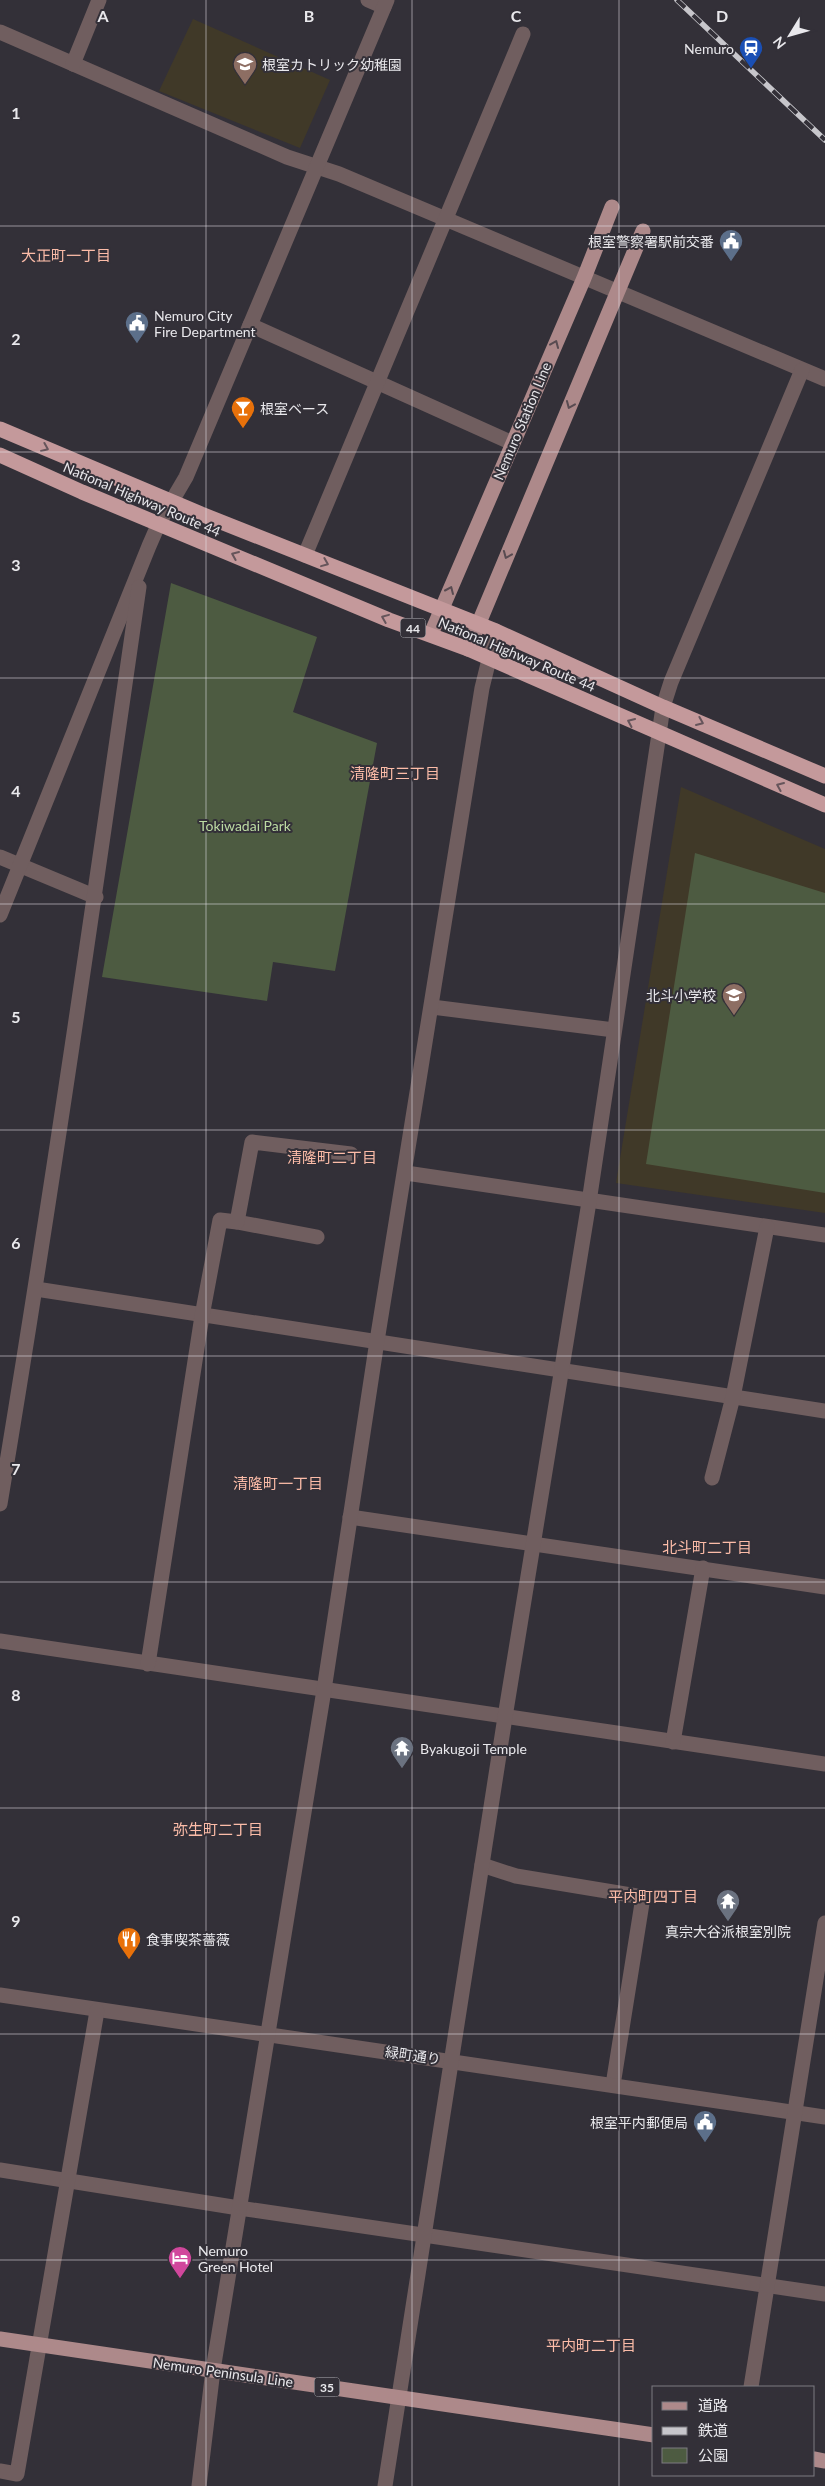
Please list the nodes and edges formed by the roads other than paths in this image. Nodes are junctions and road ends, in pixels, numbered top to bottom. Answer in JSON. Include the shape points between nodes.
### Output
{"nodes":[{"id":1,"x":100,"y":0,"type":"edge"},
{"id":2,"x":368,"y":0,"type":"edge"},
{"id":3,"x":385,"y":3,"type":"edge"},
{"id":4,"x":0,"y":32,"type":"edge"},
{"id":5,"x":523,"y":34,"type":"dead end"},
{"id":6,"x":73,"y":64,"type":"junction"},
{"id":7,"x":316,"y":167,"type":"junction"},
{"id":8,"x":612,"y":207,"type":"dead end"},
{"id":9,"x":444,"y":219,"type":"junction"},
{"id":10,"x":643,"y":231,"type":"dead end"},
{"id":11,"x":584,"y":278,"type":"junction"},
{"id":12,"x":618,"y":291,"type":"junction"},
{"id":13,"x":250,"y":326,"type":"junction"},
{"id":14,"x":802,"y":370,"type":"junction"},
{"id":15,"x":825,"y":379,"type":"edge"},
{"id":16,"x":376,"y":380,"type":"junction"},
{"id":17,"x":0,"y":429,"type":"edge"},
{"id":18,"x":512,"y":443,"type":"junction"},
{"id":19,"x":0,"y":455,"type":"edge"},
{"id":20,"x":171,"y":502,"type":"junction"},
{"id":21,"x":159,"y":523,"type":"junction"},
{"id":22,"x":304,"y":555,"type":"junction"},
{"id":23,"x":142,"y":563,"type":"junction"},
{"id":24,"x":441,"y":610,"type":"junction"},
{"id":25,"x":478,"y":624,"type":"junction"},
{"id":26,"x":496,"y":630,"type":"junction"},
{"id":27,"x":431,"y":634,"type":"junction"},
{"id":28,"x":468,"y":649,"type":"junction"},
{"id":29,"x":489,"y":659,"type":"junction"},
{"id":30,"x":663,"y":707,"type":"junction"},
{"id":31,"x":659,"y":734,"type":"junction"},
{"id":32,"x":825,"y":776,"type":"edge"},
{"id":33,"x":825,"y":805,"type":"edge"},
{"id":34,"x":0,"y":857,"type":"edge"},
{"id":35,"x":18,"y":865,"type":"junction"},
{"id":36,"x":96,"y":897,"type":"junction"},
{"id":37,"x":0,"y":914,"type":"edge"},
{"id":38,"x":432,"y":1007,"type":"junction"},
{"id":39,"x":614,"y":1030,"type":"junction"},
{"id":40,"x":351,"y":1154,"type":"dead end"},
{"id":41,"x":406,"y":1173,"type":"junction"},
{"id":42,"x":589,"y":1202,"type":"junction"},
{"id":43,"x":237,"y":1222,"type":"junction"},
{"id":44,"x":767,"y":1227,"type":"junction"},
{"id":45,"x":825,"y":1235,"type":"edge"},
{"id":46,"x":318,"y":1238,"type":"dead end"},
{"id":47,"x":36,"y":1290,"type":"junction"},
{"id":48,"x":202,"y":1316,"type":"junction"},
{"id":49,"x":377,"y":1341,"type":"junction"},
{"id":50,"x":560,"y":1372,"type":"junction"},
{"id":51,"x":733,"y":1397,"type":"junction"},
{"id":52,"x":825,"y":1411,"type":"edge"},
{"id":53,"x":712,"y":1478,"type":"dead end"},
{"id":54,"x":0,"y":1504,"type":"edge"},
{"id":55,"x":350,"y":1517,"type":"junction"},
{"id":56,"x":534,"y":1543,"type":"junction"},
{"id":57,"x":703,"y":1568,"type":"junction"},
{"id":58,"x":825,"y":1587,"type":"edge"},
{"id":59,"x":0,"y":1640,"type":"edge"},
{"id":60,"x":148,"y":1664,"type":"junction"},
{"id":61,"x":324,"y":1690,"type":"junction"},
{"id":62,"x":505,"y":1717,"type":"junction"},
{"id":63,"x":673,"y":1742,"type":"junction"},
{"id":64,"x":825,"y":1764,"type":"edge"},
{"id":65,"x":482,"y":1865,"type":"junction"},
{"id":66,"x":825,"y":1923,"type":"edge"},
{"id":67,"x":0,"y":1995,"type":"edge"},
{"id":68,"x":97,"y":2011,"type":"junction"},
{"id":69,"x":266,"y":2036,"type":"junction"},
{"id":70,"x":452,"y":2060,"type":"junction"},
{"id":71,"x":614,"y":2085,"type":"junction"},
{"id":72,"x":795,"y":2113,"type":"junction"},
{"id":73,"x":825,"y":2117,"type":"edge"},
{"id":74,"x":0,"y":2170,"type":"edge"},
{"id":75,"x":69,"y":2180,"type":"junction"},
{"id":76,"x":239,"y":2208,"type":"junction"},
{"id":77,"x":424,"y":2234,"type":"junction"},
{"id":78,"x":768,"y":2285,"type":"junction"},
{"id":79,"x":825,"y":2294,"type":"edge"},
{"id":80,"x":0,"y":2339,"type":"edge"},
{"id":81,"x":40,"y":2345,"type":"junction"},
{"id":82,"x":213,"y":2370,"type":"junction"},
{"id":83,"x":751,"y":2386,"type":"edge"},
{"id":84,"x":397,"y":2398,"type":"junction"},
{"id":85,"x":652,"y":2436,"type":"edge"},
{"id":86,"x":0,"y":2471,"type":"edge"},
{"id":87,"x":199,"y":2486,"type":"edge"},
{"id":88,"x":384,"y":2486,"type":"edge"}],
"edges":[{"from":1,"to":6,"type":"street"},
{"from":2,"to":3,"type":"street"},
{"from":3,"to":7,"type":"street"},
{"from":4,"to":6,"type":"street"},
{"from":5,"to":9,"type":"street"},
{"from":6,"to":7,"type":"street","via":[[286,157]]},
{"from":7,"to":9,"type":"street"},
{"from":7,"to":13,"type":"street"},
{"from":8,"to":11,"type":"main road","name":"Nemuro Station Line"},
{"from":9,"to":11,"type":"street"},
{"from":9,"to":16,"type":"street"},
{"from":10,"to":12,"type":"main road"},
{"from":11,"to":12,"type":"street"},
{"from":18,"to":11,"type":"main road","name":"Nemuro Station Line","one_way":true},
{"from":12,"to":14,"type":"street"},
{"from":12,"to":25,"type":"main road","one_way":true},
{"from":13,"to":16,"type":"street"},
{"from":13,"to":20,"type":"street","via":[[186,477]]},
{"from":14,"to":15,"type":"street"},
{"from":14,"to":30,"type":"street","via":[[670,682]]},
{"from":16,"to":18,"type":"street"},
{"from":16,"to":22,"type":"street"},
{"from":17,"to":20,"type":"highway","name":"National Highway Route 44","number":"44","one_way":true},
{"from":24,"to":18,"type":"main road","name":"Nemuro Station Line","one_way":true},
{"from":19,"to":21,"type":"highway","name":"National Highway Route 44","number":"44"},
{"from":20,"to":21,"type":"street"},
{"from":20,"to":22,"type":"highway","name":"National Highway Route 44","number":"44"},
{"from":21,"to":23,"type":"street"},
{"from":27,"to":21,"type":"highway","name":"National Highway Route 44","number":"44","one_way":true,"via":[[390,620]]},
{"from":22,"to":24,"type":"highway","name":"National Highway Route 44","number":"44","one_way":true},
{"from":23,"to":35,"type":"street"},
{"from":23,"to":36,"type":"street"},
{"from":24,"to":25,"type":"highway","name":"National Highway Route 44","number":"44"},
{"from":24,"to":27,"type":"main road","name":"Nemuro Station Line"},
{"from":25,"to":26,"type":"highway","name":"National Highway Route 44","number":"44"},
{"from":25,"to":28,"type":"main road"},
{"from":26,"to":29,"type":"street"},
{"from":26,"to":30,"type":"highway","name":"National Highway Route 44","number":"44"},
{"from":27,"to":28,"type":"highway","name":"National Highway Route 44","number":"44"},
{"from":28,"to":29,"type":"highway","name":"National Highway Route 44","number":"44"},
{"from":31,"to":29,"type":"highway","name":"National Highway Route 44","number":"44","one_way":true},
{"from":29,"to":38,"type":"street"},
{"from":30,"to":31,"type":"street"},
{"from":30,"to":32,"type":"highway","name":"National Highway Route 44","number":"44","one_way":true},
{"from":33,"to":31,"type":"highway","name":"National Highway Route 44","number":"44","one_way":true},
{"from":31,"to":39,"type":"street"},
{"from":34,"to":35,"type":"street"},
{"from":35,"to":36,"type":"street"},
{"from":35,"to":37,"type":"street"},
{"from":36,"to":47,"type":"street"},
{"from":38,"to":39,"type":"street"},
{"from":38,"to":41,"type":"street"},
{"from":39,"to":42,"type":"street"},
{"from":40,"to":43,"type":"street","via":[[252,1142]]},
{"from":41,"to":42,"type":"street"},
{"from":41,"to":49,"type":"street"},
{"from":42,"to":44,"type":"street"},
{"from":42,"to":50,"type":"street"},
{"from":43,"to":46,"type":"street"},
{"from":43,"to":48,"type":"street","via":[[220,1220]]},
{"from":44,"to":45,"type":"street"},
{"from":44,"to":51,"type":"street"},
{"from":47,"to":48,"type":"street"},
{"from":47,"to":54,"type":"street"},
{"from":48,"to":49,"type":"street"},
{"from":48,"to":60,"type":"street"},
{"from":49,"to":50,"type":"street"},
{"from":49,"to":55,"type":"street"},
{"from":50,"to":51,"type":"street"},
{"from":50,"to":56,"type":"street"},
{"from":51,"to":52,"type":"street"},
{"from":51,"to":53,"type":"street"},
{"from":55,"to":56,"type":"street"},
{"from":55,"to":61,"type":"street"},
{"from":56,"to":57,"type":"street"},
{"from":56,"to":62,"type":"street"},
{"from":57,"to":58,"type":"street"},
{"from":57,"to":63,"type":"street"},
{"from":59,"to":60,"type":"street"},
{"from":60,"to":61,"type":"street"},
{"from":61,"to":62,"type":"street"},
{"from":61,"to":69,"type":"street"},
{"from":62,"to":63,"type":"street"},
{"from":62,"to":65,"type":"street"},
{"from":63,"to":64,"type":"street"},
{"from":65,"to":70,"type":"street"},
{"from":65,"to":71,"type":"street","via":[[516,1876],[643,1897]]},
{"from":66,"to":72,"type":"street"},
{"from":67,"to":68,"type":"street","name":"緑町通り"},
{"from":68,"to":69,"type":"street","name":"緑町通り"},
{"from":68,"to":75,"type":"street"},
{"from":69,"to":70,"type":"street","name":"緑町通り"},
{"from":69,"to":76,"type":"street"},
{"from":70,"to":71,"type":"street","name":"緑町通り"},
{"from":70,"to":77,"type":"street"},
{"from":71,"to":72,"type":"street","name":"緑町通り"},
{"from":72,"to":73,"type":"street","name":"緑町通り"},
{"from":72,"to":78,"type":"street"},
{"from":74,"to":75,"type":"street"},
{"from":75,"to":76,"type":"street"},
{"from":75,"to":81,"type":"street"},
{"from":76,"to":77,"type":"street"},
{"from":76,"to":82,"type":"street"},
{"from":77,"to":78,"type":"street"},
{"from":77,"to":84,"type":"street"},
{"from":78,"to":79,"type":"street"},
{"from":78,"to":83,"type":"street"},
{"from":80,"to":81,"type":"main road","name":"Nemuro Peninsula Line","number":"35"},
{"from":81,"to":82,"type":"main road","name":"Nemuro Peninsula Line","number":"35"},
{"from":81,"to":86,"type":"street","via":[[17,2474]]},
{"from":82,"to":84,"type":"main road","name":"Nemuro Peninsula Line","number":"35"},
{"from":82,"to":87,"type":"street"},
{"from":84,"to":85,"type":"main road","name":"Nemuro Peninsula Line","number":"35"},
{"from":84,"to":88,"type":"street"}]}
